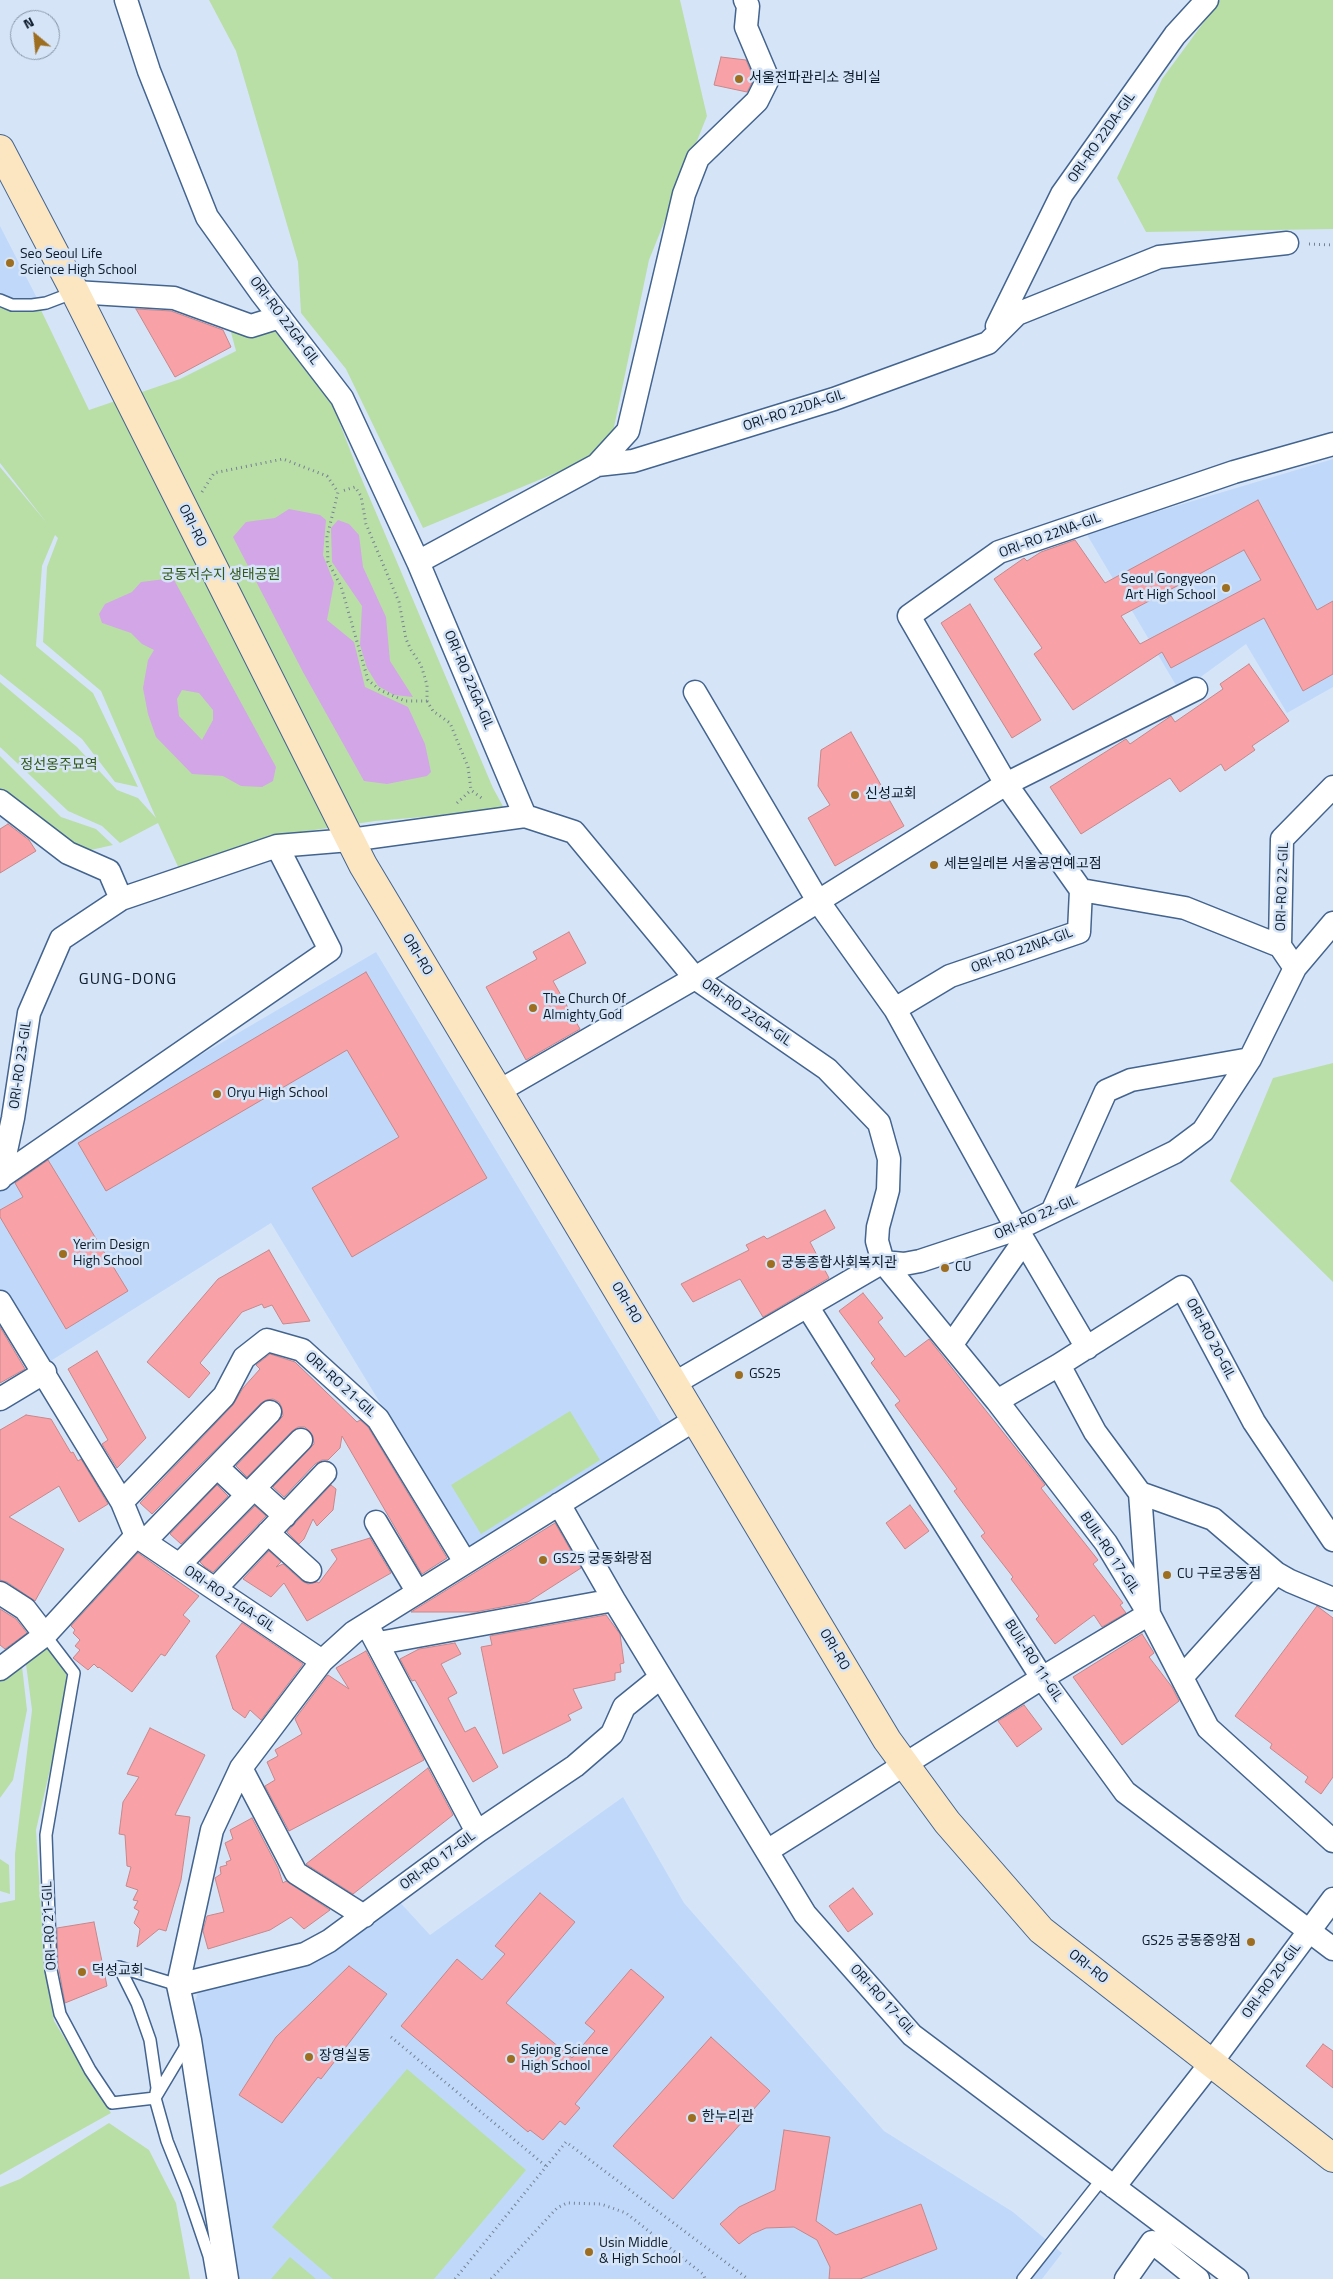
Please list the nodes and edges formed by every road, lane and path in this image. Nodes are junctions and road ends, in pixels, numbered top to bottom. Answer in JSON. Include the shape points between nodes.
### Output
{"nodes":[{"id":1,"x":126,"y":0,"type":"edge"},
{"id":2,"x":745,"y":0,"type":"edge"},
{"id":3,"x":1207,"y":0,"type":"edge"},
{"id":4,"x":0,"y":149,"type":"edge"},
{"id":5,"x":1287,"y":243,"type":"dead end"},
{"id":6,"x":75,"y":292,"type":"junction"},
{"id":7,"x":0,"y":300,"type":"edge"},
{"id":8,"x":280,"y":317,"type":"junction"},
{"id":9,"x":988,"y":343,"type":"junction"},
{"id":10,"x":1333,"y":444,"type":"edge"},
{"id":11,"x":597,"y":465,"type":"junction"},
{"id":12,"x":342,"y":491,"type":"dead end"},
{"id":13,"x":187,"y":514,"type":"junction"},
{"id":14,"x":418,"y":562,"type":"junction"},
{"id":15,"x":1196,"y":690,"type":"dead end"},
{"id":16,"x":695,"y":692,"type":"dead end"},
{"id":17,"x":427,"y":701,"type":"junction"},
{"id":18,"x":467,"y":771,"type":"dead end"},
{"id":19,"x":1006,"y":784,"type":"junction"},
{"id":20,"x":1333,"y":787,"type":"edge"},
{"id":21,"x":0,"y":802,"type":"edge"},
{"id":22,"x":525,"y":816,"type":"junction"},
{"id":23,"x":350,"y":840,"type":"junction"},
{"id":24,"x":277,"y":846,"type":"junction"},
{"id":25,"x":1081,"y":890,"type":"junction"},
{"id":26,"x":121,"y":899,"type":"junction"},
{"id":27,"x":818,"y":901,"type":"junction"},
{"id":28,"x":1330,"y":935,"type":"edge"},
{"id":29,"x":1280,"y":946,"type":"junction"},
{"id":30,"x":1295,"y":968,"type":"junction"},
{"id":31,"x":695,"y":978,"type":"junction"},
{"id":32,"x":895,"y":1009,"type":"junction"},
{"id":33,"x":1250,"y":1059,"type":"junction"},
{"id":34,"x":499,"y":1091,"type":"junction"},
{"id":35,"x":1,"y":1178,"type":"edge"},
{"id":36,"x":1052,"y":1212,"type":"junction"},
{"id":37,"x":1020,"y":1235,"type":"junction"},
{"id":38,"x":883,"y":1262,"type":"junction"},
{"id":39,"x":0,"y":1302,"type":"edge"},
{"id":40,"x":807,"y":1306,"type":"junction"},
{"id":41,"x":952,"y":1344,"type":"junction"},
{"id":42,"x":1088,"y":1348,"type":"junction"},
{"id":43,"x":1059,"y":1365,"type":"junction"},
{"id":44,"x":44,"y":1372,"type":"junction"},
{"id":45,"x":674,"y":1384,"type":"junction"},
{"id":46,"x":0,"y":1399,"type":"edge"},
{"id":47,"x":997,"y":1401,"type":"junction"},
{"id":48,"x":270,"y":1412,"type":"dead end"},
{"id":49,"x":696,"y":1419,"type":"junction"},
{"id":50,"x":301,"y":1440,"type":"dead end"},
{"id":51,"x":217,"y":1467,"type":"junction"},
{"id":52,"x":325,"y":1473,"type":"dead end"},
{"id":53,"x":251,"y":1492,"type":"junction"},
{"id":54,"x":1140,"y":1493,"type":"junction"},
{"id":55,"x":122,"y":1502,"type":"junction"},
{"id":56,"x":560,"y":1504,"type":"junction"},
{"id":57,"x":285,"y":1516,"type":"junction"},
{"id":58,"x":376,"y":1522,"type":"dead end"},
{"id":59,"x":268,"y":1533,"type":"junction"},
{"id":60,"x":141,"y":1538,"type":"junction"},
{"id":61,"x":1333,"y":1540,"type":"edge"},
{"id":62,"x":465,"y":1562,"type":"junction"},
{"id":63,"x":179,"y":1565,"type":"junction"},
{"id":64,"x":310,"y":1571,"type":"dead end"},
{"id":65,"x":1276,"y":1573,"type":"junction"},
{"id":66,"x":216,"y":1588,"type":"junction"},
{"id":67,"x":417,"y":1592,"type":"junction"},
{"id":68,"x":0,"y":1593,"type":"edge"},
{"id":69,"x":1333,"y":1599,"type":"edge"},
{"id":70,"x":614,"y":1600,"type":"junction"},
{"id":71,"x":1149,"y":1614,"type":"junction"},
{"id":72,"x":366,"y":1624,"type":"junction"},
{"id":73,"x":45,"y":1635,"type":"junction"},
{"id":74,"x":378,"y":1643,"type":"junction"},
{"id":75,"x":322,"y":1661,"type":"junction"},
{"id":76,"x":0,"y":1669,"type":"edge"},
{"id":77,"x":661,"y":1677,"type":"junction"},
{"id":78,"x":1182,"y":1677,"type":"junction"},
{"id":79,"x":1042,"y":1678,"type":"junction"},
{"id":80,"x":904,"y":1764,"type":"junction"},
{"id":81,"x":241,"y":1768,"type":"junction"},
{"id":82,"x":477,"y":1832,"type":"junction"},
{"id":83,"x":1333,"y":1841,"type":"edge"},
{"id":84,"x":767,"y":1851,"type":"junction"},
{"id":85,"x":1333,"y":1899,"type":"edge"},
{"id":86,"x":364,"y":1916,"type":"junction"},
{"id":87,"x":1309,"y":1931,"type":"junction"},
{"id":88,"x":1333,"y":1949,"type":"edge"},
{"id":89,"x":178,"y":1985,"type":"junction"},
{"id":90,"x":390,"y":2036,"type":"dead end"},
{"id":91,"x":190,"y":2040,"type":"junction"},
{"id":92,"x":1211,"y":2063,"type":"junction"},
{"id":93,"x":154,"y":2098,"type":"junction"},
{"id":94,"x":1333,"y":2158,"type":"edge"},
{"id":95,"x":547,"y":2167,"type":"junction"},
{"id":96,"x":1108,"y":2183,"type":"junction"},
{"id":97,"x":213,"y":2279,"type":"edge"},
{"id":98,"x":227,"y":2279,"type":"edge"},
{"id":99,"x":455,"y":2279,"type":"edge"},
{"id":100,"x":491,"y":2279,"type":"edge"},
{"id":101,"x":705,"y":2279,"type":"edge"},
{"id":102,"x":748,"y":2279,"type":"edge"},
{"id":103,"x":1022,"y":2279,"type":"edge"},
{"id":104,"x":1126,"y":2279,"type":"edge"},
{"id":105,"x":1198,"y":2279,"type":"edge"},
{"id":106,"x":1237,"y":2279,"type":"edge"}],
"edges":[{"from":1,"to":8,"type":"street","name":"ORI-RO 22GA-GIL","via":[[207,217]]},
{"from":2,"to":11,"type":"street","name":"ORI-RO 22DA-GIL","via":[[748,6],[746,26],[768,79],[757,101],[698,158],[684,194],[628,431]]},
{"from":3,"to":9,"type":"street","name":"ORI-RO 22DA-GIL","via":[[1176,35],[1062,194]]},
{"from":4,"to":6,"type":"main road","name":"ORI-RO"},
{"from":5,"to":9,"type":"street","name":"ORI-RO 22DA-GIL","via":[[1159,257],[1017,314]]},
{"from":6,"to":7,"type":"lane","via":[[32,305],[12,305]]},
{"from":6,"to":8,"type":"street","via":[[174,298],[252,326]]},
{"from":6,"to":13,"type":"main road","name":"ORI-RO"},
{"from":8,"to":14,"type":"street","name":"ORI-RO 22GA-GIL","via":[[342,398]]},
{"from":9,"to":11,"type":"street","name":"ORI-RO 22DA-GIL","via":[[834,399],[633,461]]},
{"from":10,"to":19,"type":"street","name":"ORI-RO 22NA-GIL","via":[[1234,472],[999,552],[909,616]]},
{"from":11,"to":14,"type":"street","name":"ORI-RO 22DA-GIL"},
{"from":12,"to":17,"type":"path","via":[[355,487],[361,496],[366,524],[400,602],[406,639],[423,672]]},
{"from":13,"to":17,"type":"path","via":[[214,473],[283,459],[326,476],[338,492],[327,537],[328,562],[341,586],[368,680],[380,690],[405,701]]},
{"from":13,"to":23,"type":"main road","name":"ORI-RO"},
{"from":14,"to":22,"type":"street","name":"ORI-RO 22GA-GIL"},
{"from":15,"to":19,"type":"street"},
{"from":16,"to":27,"type":"street"},
{"from":17,"to":18,"type":"path","via":[[433,711],[450,723]]},
{"from":19,"to":25,"type":"street","name":"ORI-RO 22NA-GIL"},
{"from":19,"to":27,"type":"street"},
{"from":20,"to":29,"type":"street","name":"ORI-RO 22-GIL","via":[[1282,839]]},
{"from":21,"to":26,"type":"street","via":[[68,853],[109,871]]},
{"from":22,"to":23,"type":"street"},
{"from":22,"to":31,"type":"street","name":"ORI-RO 22GA-GIL","via":[[574,832]]},
{"from":23,"to":24,"type":"street","name":"ORI-RO 23-GIL"},
{"from":23,"to":34,"type":"main road","name":"ORI-RO"},
{"from":24,"to":26,"type":"street","name":"ORI-RO 23-GIL"},
{"from":24,"to":35,"type":"street","via":[[330,950]]},
{"from":25,"to":29,"type":"street","name":"ORI-RO 22-GIL","via":[[1185,908]]},
{"from":25,"to":32,"type":"street","name":"ORI-RO 22NA-GIL","via":[[1078,932],[950,976]]},
{"from":26,"to":35,"type":"street","name":"ORI-RO 23-GIL","via":[[61,938],[28,1012]]},
{"from":27,"to":31,"type":"street"},
{"from":27,"to":32,"type":"street"},
{"from":28,"to":30,"type":"street"},
{"from":29,"to":30,"type":"street","name":"ORI-RO 22-GIL"},
{"from":30,"to":33,"type":"street","name":"ORI-RO 22-GIL"},
{"from":31,"to":34,"type":"street"},
{"from":31,"to":38,"type":"street","name":"ORI-RO 22GA-GIL","via":[[827,1069],[879,1123],[890,1159],[888,1190],[877,1241]]},
{"from":32,"to":37,"type":"street"},
{"from":33,"to":36,"type":"street","name":"ORI-RO 22-GIL","via":[[1203,1131],[1176,1152]]},
{"from":33,"to":36,"type":"street","via":[[1130,1080],[1106,1091]]},
{"from":34,"to":45,"type":"main road","name":"ORI-RO"},
{"from":36,"to":37,"type":"street","name":"ORI-RO 22-GIL"},
{"from":37,"to":38,"type":"street","name":"ORI-RO 22-GIL","via":[[920,1262]]},
{"from":37,"to":41,"type":"street"},
{"from":37,"to":42,"type":"street"},
{"from":38,"to":40,"type":"street"},
{"from":38,"to":41,"type":"street","name":"BUIL-RO 17-GIL"},
{"from":39,"to":44,"type":"street"},
{"from":40,"to":45,"type":"street"},
{"from":40,"to":79,"type":"street","name":"BUIL-RO 11-GIL"},
{"from":41,"to":47,"type":"street","name":"BUIL-RO 17-GIL"},
{"from":42,"to":43,"type":"street","name":"ORI-RO 20-GIL"},
{"from":42,"to":61,"type":"street","name":"ORI-RO 20-GIL","via":[[1182,1287],[1254,1422]]},
{"from":43,"to":47,"type":"street","name":"ORI-RO 20-GIL"},
{"from":43,"to":54,"type":"street","via":[[1095,1432]]},
{"from":44,"to":46,"type":"street"},
{"from":44,"to":55,"type":"street"},
{"from":45,"to":49,"type":"main road","name":"ORI-RO"},
{"from":47,"to":71,"type":"street","name":"BUIL-RO 17-GIL","via":[[1106,1543]]},
{"from":48,"to":51,"type":"street"},
{"from":49,"to":56,"type":"street"},
{"from":49,"to":80,"type":"main road","name":"ORI-RO"},
{"from":50,"to":53,"type":"street"},
{"from":51,"to":53,"type":"street"},
{"from":51,"to":60,"type":"street"},
{"from":52,"to":57,"type":"street"},
{"from":53,"to":57,"type":"street"},
{"from":53,"to":63,"type":"street"},
{"from":54,"to":65,"type":"street","via":[[1213,1520]]},
{"from":54,"to":71,"type":"street"},
{"from":55,"to":60,"type":"street"},
{"from":55,"to":62,"type":"street","name":"ORI-RO 21-GIL","via":[[224,1396],[244,1358],[267,1340],[302,1350],[378,1419]]},
{"from":56,"to":62,"type":"street"},
{"from":56,"to":70,"type":"street","name":"ORI-RO 17-GIL"},
{"from":57,"to":59,"type":"street"},
{"from":58,"to":67,"type":"street"},
{"from":59,"to":64,"type":"street"},
{"from":59,"to":66,"type":"street"},
{"from":60,"to":63,"type":"street","name":"ORI-RO 21GA-GIL"},
{"from":60,"to":73,"type":"street"},
{"from":62,"to":67,"type":"street"},
{"from":63,"to":66,"type":"street","name":"ORI-RO 21GA-GIL"},
{"from":65,"to":69,"type":"street"},
{"from":65,"to":78,"type":"street"},
{"from":66,"to":75,"type":"street","name":"ORI-RO 21GA-GIL"},
{"from":67,"to":72,"type":"street"},
{"from":68,"to":73,"type":"street","via":[[25,1609]]},
{"from":70,"to":74,"type":"street"},
{"from":70,"to":77,"type":"street","name":"ORI-RO 17-GIL"},
{"from":71,"to":78,"type":"street","name":"BUIL-RO 17-GIL"},
{"from":71,"to":79,"type":"street"},
{"from":72,"to":74,"type":"street"},
{"from":72,"to":75,"type":"street"},
{"from":73,"to":76,"type":"street"},
{"from":73,"to":93,"type":"lane","name":"ORI-RO 21-GIL","via":[[74,1673],[46,1835],[51,1970],[60,2014],[112,2103]]},
{"from":74,"to":82,"type":"street"},
{"from":75,"to":81,"type":"street"},
{"from":77,"to":82,"type":"street","name":"ORI-RO 17-GIL","via":[[624,1707],[612,1734],[575,1766]]},
{"from":77,"to":84,"type":"street","name":"ORI-RO 17-GIL"},
{"from":78,"to":83,"type":"street","name":"BUIL-RO 17-GIL","via":[[1208,1728]]},
{"from":79,"to":80,"type":"street"},
{"from":79,"to":87,"type":"street","name":"BUIL-RO 11-GIL","via":[[1125,1792]]},
{"from":80,"to":84,"type":"street"},
{"from":80,"to":92,"type":"main road","name":"ORI-RO","via":[[947,1822],[1041,1930]]},
{"from":81,"to":86,"type":"street","via":[[296,1873]]},
{"from":81,"to":89,"type":"street","via":[[212,1830]]},
{"from":82,"to":86,"type":"street","name":"ORI-RO 17-GIL"},
{"from":84,"to":96,"type":"street","name":"ORI-RO 17-GIL","via":[[805,1914],[912,2034]]},
{"from":85,"to":87,"type":"street","name":"ORI-RO 20-GIL"},
{"from":86,"to":89,"type":"street","name":"ORI-RO 17-GIL","via":[[329,1942],[305,1954]]},
{"from":87,"to":88,"type":"street","name":"BUIL-RO 11-GIL"},
{"from":87,"to":92,"type":"street","name":"ORI-RO 20-GIL"},
{"from":89,"to":91,"type":"street"},
{"from":89,"to":93,"type":"lane","via":[[119,1967],[150,2040],[157,2088]]},
{"from":90,"to":95,"type":"path"},
{"from":91,"to":93,"type":"lane"},
{"from":91,"to":98,"type":"street"},
{"from":92,"to":94,"type":"main road","name":"ORI-RO"},
{"from":92,"to":96,"type":"street"},
{"from":93,"to":97,"type":"lane","via":[[209,2256]]},
{"from":95,"to":99,"type":"path"},
{"from":95,"to":102,"type":"path","via":[[566,2142]]},
{"from":96,"to":103,"type":"lane"},
{"from":96,"to":106,"type":"street","name":"ORI-RO 17-GIL"},
{"from":100,"to":101,"type":"path","via":[[557,2208],[567,2203],[601,2204],[626,2213]]},
{"from":104,"to":105,"type":"street","via":[[1152,2242]]}]}
